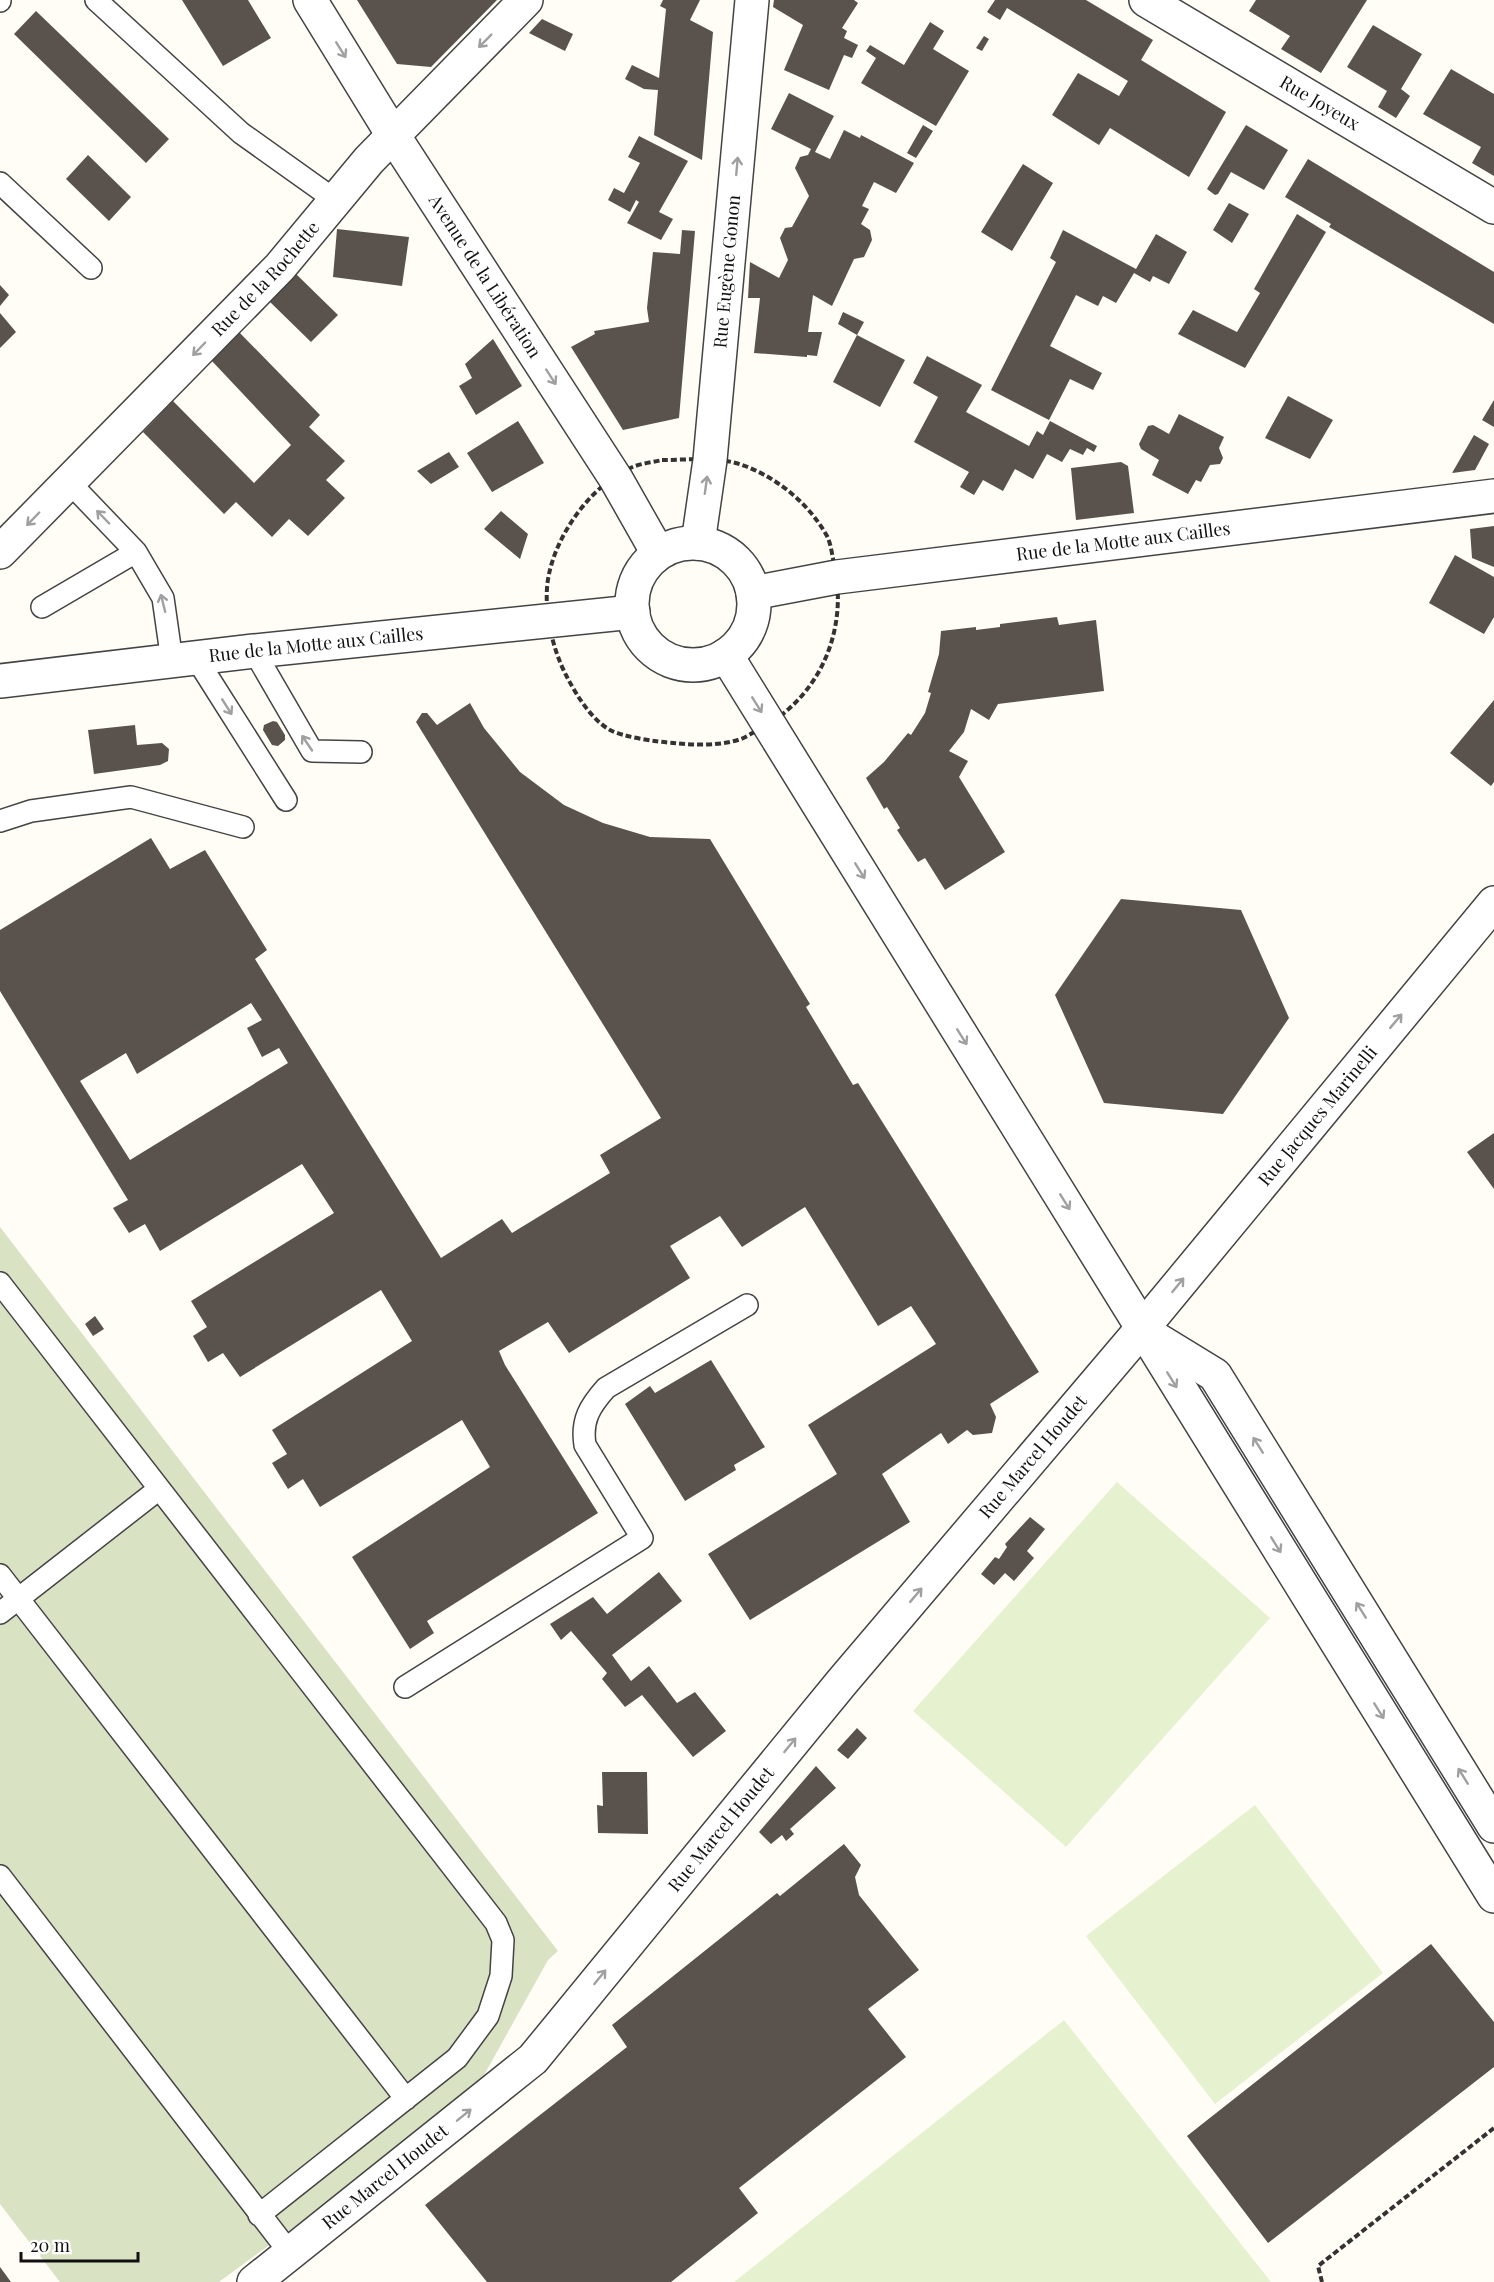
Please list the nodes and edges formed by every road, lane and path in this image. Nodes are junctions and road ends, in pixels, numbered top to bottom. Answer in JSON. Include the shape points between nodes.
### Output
{"nodes":[{"id":1,"x":96,"y":0,"type":"edge"},
{"id":2,"x":310,"y":0,"type":"edge"},
{"id":3,"x":526,"y":0,"type":"edge"},
{"id":4,"x":752,"y":0,"type":"edge"},
{"id":5,"x":1146,"y":0,"type":"edge"},
{"id":6,"x":393,"y":135,"type":"junction"},
{"id":7,"x":0,"y":183,"type":"edge"},
{"id":8,"x":335,"y":200,"type":"junction"},
{"id":9,"x":1494,"y":207,"type":"edge"},
{"id":10,"x":91,"y":268,"type":"dead end"},
{"id":11,"x":710,"y":460,"type":"junction"},
{"id":12,"x":616,"y":478,"type":"junction"},
{"id":13,"x":69,"y":482,"type":"junction"},
{"id":14,"x":1494,"y":496,"type":"edge"},
{"id":15,"x":698,"y":543,"type":"junction"},
{"id":16,"x":0,"y":552,"type":"edge"},
{"id":17,"x":136,"y":552,"type":"junction"},
{"id":18,"x":658,"y":553,"type":"junction"},
{"id":19,"x":837,"y":577,"type":"junction"},
{"id":20,"x":753,"y":593,"type":"junction"},
{"id":21,"x":42,"y":607,"type":"dead end"},
{"id":22,"x":633,"y":612,"type":"junction"},
{"id":23,"x":550,"y":621,"type":"junction"},
{"id":24,"x":254,"y":651,"type":"junction"},
{"id":25,"x":726,"y":655,"type":"junction"},
{"id":26,"x":184,"y":659,"type":"junction"},
{"id":27,"x":0,"y":681,"type":"edge"},
{"id":28,"x":769,"y":724,"type":"junction"},
{"id":29,"x":361,"y":753,"type":"dead end"},
{"id":30,"x":286,"y":800,"type":"dead end"},
{"id":31,"x":0,"y":820,"type":"edge"},
{"id":32,"x":243,"y":827,"type":"dead end"},
{"id":33,"x":1494,"y":903,"type":"edge"},
{"id":34,"x":0,"y":1283,"type":"edge"},
{"id":35,"x":747,"y":1305,"type":"dead end"},
{"id":36,"x":1142,"y":1330,"type":"junction"},
{"id":37,"x":159,"y":1488,"type":"junction"},
{"id":38,"x":0,"y":1575,"type":"edge"},
{"id":39,"x":19,"y":1599,"type":"junction"},
{"id":40,"x":0,"y":1613,"type":"edge"},
{"id":41,"x":405,"y":1687,"type":"dead end"},
{"id":42,"x":1494,"y":1826,"type":"edge"},
{"id":43,"x":0,"y":1876,"type":"edge"},
{"id":44,"x":1494,"y":1896,"type":"edge"},
{"id":45,"x":406,"y":2099,"type":"junction"},
{"id":46,"x":1494,"y":2128,"type":"edge"},
{"id":47,"x":259,"y":2215,"type":"junction"},
{"id":48,"x":290,"y":2253,"type":"junction"},
{"id":49,"x":254,"y":2282,"type":"edge"},
{"id":50,"x":1322,"y":2282,"type":"edge"}],
"edges":[{"from":1,"to":8,"type":"lane","via":[[241,134]]},
{"from":2,"to":6,"type":"street","name":"Avenue de la Libération","one_way":true},
{"from":3,"to":6,"type":"street","name":"Rue de la Rochette","one_way":true},
{"from":11,"to":4,"type":"street","name":"Rue Eugène Gonon","one_way":true},
{"from":5,"to":9,"type":"street","name":"Rue Joyeux"},
{"from":6,"to":8,"type":"street","name":"Rue de la Rochette"},
{"from":6,"to":12,"type":"street","name":"Avenue de la Libération","one_way":true},
{"from":7,"to":10,"type":"lane"},
{"from":8,"to":13,"type":"street","name":"Rue de la Rochette","one_way":true,"via":[[280,267]]},
{"from":11,"to":12,"type":"path","via":[[662,460],[634,467]]},
{"from":15,"to":11,"type":"street","name":"Rue Eugène Gonon","one_way":true},
{"from":11,"to":19,"type":"path","via":[[743,465],[777,482],[807,507],[828,538]]},
{"from":12,"to":18,"type":"street","name":"Avenue de la Libération"},
{"from":12,"to":23,"type":"path","via":[[597,490],[564,535],[549,575]]},
{"from":13,"to":16,"type":"street","name":"Rue de la Rochette","one_way":true},
{"from":17,"to":13,"type":"lane","one_way":true},
{"from":14,"to":19,"type":"street","name":"Rue de la Motte aux Cailles"},
{"from":15,"to":18,"type":"street","via":[[677,544]]},
{"from":15,"to":20,"type":"street","via":[[717,548],[734,559],[746,574]]},
{"from":17,"to":21,"type":"lane"},
{"from":26,"to":17,"type":"lane","one_way":true,"via":[[163,598]]},
{"from":18,"to":22,"type":"street","via":[[638,579]]},
{"from":19,"to":20,"type":"street","name":"Rue de la Motte aux Cailles"},
{"from":19,"to":28,"type":"path","via":[[838,618],[826,659],[807,693]]},
{"from":20,"to":25,"type":"street","via":[[754,611],[749,628]]},
{"from":22,"to":23,"type":"street","name":"Rue de la Motte aux Cailles"},
{"from":22,"to":25,"type":"street","via":[[639,632],[651,648],[668,659],[687,665],[708,663]]},
{"from":23,"to":24,"type":"street","name":"Rue de la Motte aux Cailles"},
{"from":23,"to":28,"type":"path","via":[[558,660],[578,699],[611,730],[662,742],[700,745],[738,740]]},
{"from":24,"to":26,"type":"street","name":"Rue de la Motte aux Cailles"},
{"from":29,"to":24,"type":"lane","one_way":true,"via":[[312,751]]},
{"from":25,"to":28,"type":"street","one_way":true},
{"from":26,"to":27,"type":"street","name":"Rue de la Motte aux Cailles"},
{"from":26,"to":30,"type":"lane","one_way":true},
{"from":28,"to":36,"type":"street","one_way":true},
{"from":31,"to":32,"type":"lane","via":[[31,811],[130,797]]},
{"from":36,"to":33,"type":"street","name":"Rue Jacques Marinelli","one_way":true},
{"from":34,"to":37,"type":"lane"},
{"from":35,"to":41,"type":"lane","via":[[606,1388],[586,1416],[582,1428],[585,1444],[642,1538]]},
{"from":42,"to":36,"type":"street","one_way":true,"via":[[1215,1375]]},
{"from":36,"to":44,"type":"street","one_way":true},
{"from":48,"to":36,"type":"street","name":"Rue Marcel Houdet","one_way":true,"via":[[533,2059],[842,1682]]},
{"from":37,"to":39,"type":"lane"},
{"from":37,"to":45,"type":"lane","via":[[496,1923],[503,1940],[501,1976],[488,2016],[457,2058]]},
{"from":38,"to":39,"type":"lane"},
{"from":39,"to":40,"type":"lane"},
{"from":39,"to":45,"type":"lane"},
{"from":43,"to":47,"type":"lane"},
{"from":45,"to":47,"type":"lane"},
{"from":46,"to":50,"type":"path","via":[[1318,2266]]},
{"from":47,"to":48,"type":"lane"},
{"from":48,"to":49,"type":"street","name":"Rue Marcel Houdet"}]}
